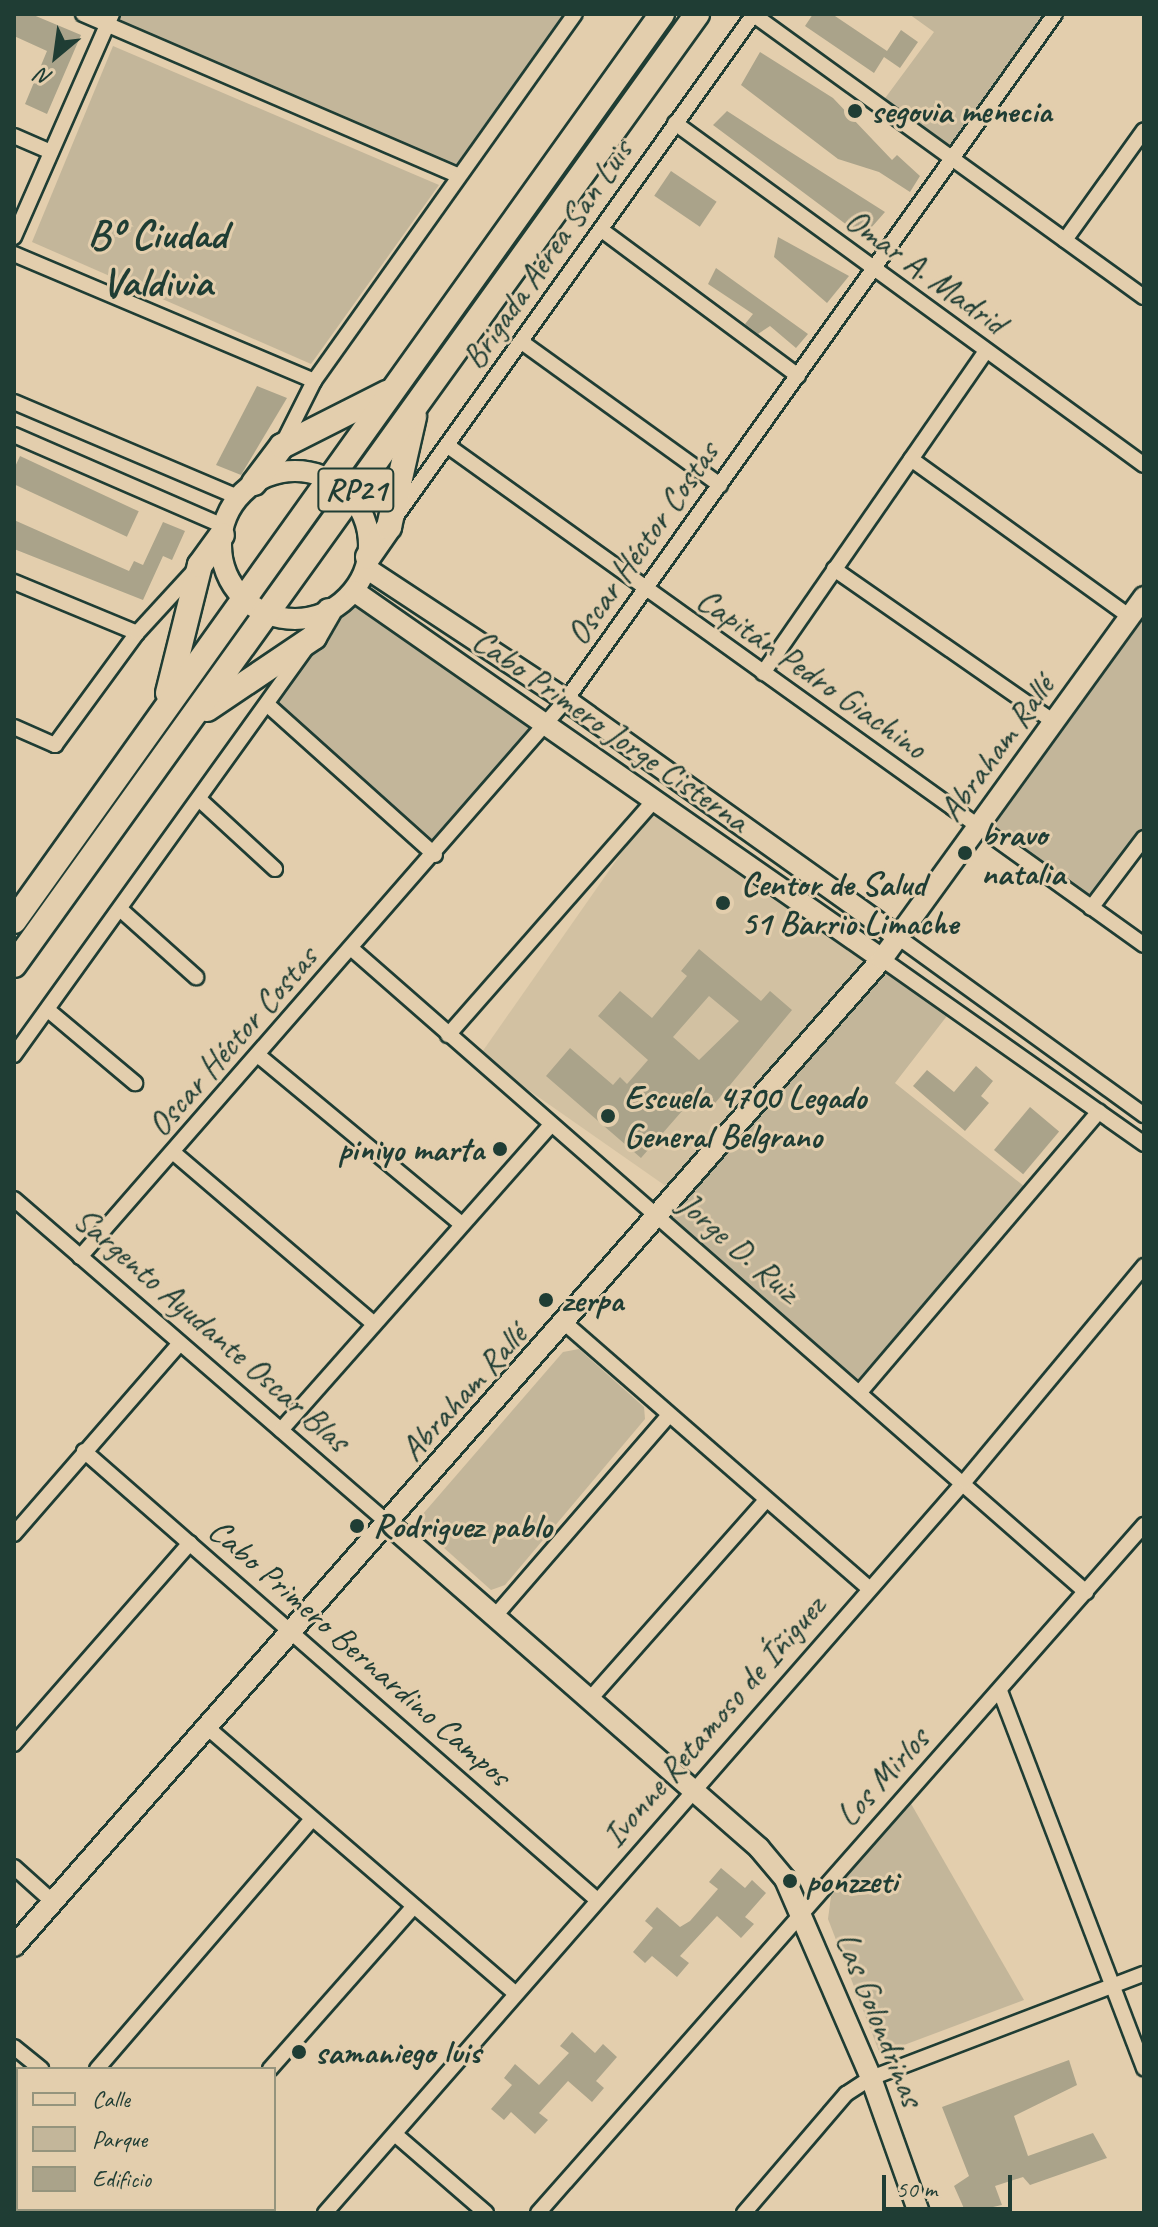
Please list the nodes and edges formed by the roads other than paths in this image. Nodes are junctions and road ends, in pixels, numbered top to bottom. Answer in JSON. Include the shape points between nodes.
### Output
{"nodes":[{"id":1,"x":83,"y":14,"type":"edge"},
{"id":2,"x":575,"y":14,"type":"edge"},
{"id":3,"x":662,"y":14,"type":"edge"},
{"id":4,"x":697,"y":14,"type":"edge"},
{"id":5,"x":754,"y":14,"type":"edge"},
{"id":6,"x":1055,"y":14,"type":"edge"},
{"id":7,"x":109,"y":19,"type":"edge"},
{"id":8,"x":675,"y":123,"type":"junction"},
{"id":9,"x":1144,"y":130,"type":"edge"},
{"id":10,"x":14,"y":136,"type":"edge"},
{"id":11,"x":51,"y":152,"type":"junction"},
{"id":12,"x":950,"y":158,"type":"junction"},
{"id":13,"x":459,"y":176,"type":"junction"},
{"id":14,"x":603,"y":231,"type":"junction"},
{"id":15,"x":14,"y":237,"type":"edge"},
{"id":16,"x":1065,"y":240,"type":"junction"},
{"id":17,"x":14,"y":254,"type":"edge"},
{"id":18,"x":871,"y":271,"type":"junction"},
{"id":19,"x":1144,"y":297,"type":"edge"},
{"id":20,"x":523,"y":343,"type":"junction"},
{"id":21,"x":986,"y":351,"type":"junction"},
{"id":22,"x":798,"y":376,"type":"junction"},
{"id":23,"x":314,"y":381,"type":"junction"},
{"id":24,"x":392,"y":390,"type":"junction"},
{"id":25,"x":14,"y":402,"type":"edge"},
{"id":26,"x":417,"y":405,"type":"junction"},
{"id":27,"x":14,"y":435,"type":"edge"},
{"id":28,"x":282,"y":446,"type":"junction"},
{"id":29,"x":448,"y":446,"type":"junction"},
{"id":30,"x":911,"y":459,"type":"junction"},
{"id":31,"x":1144,"y":465,"type":"edge"},
{"id":32,"x":327,"y":479,"type":"junction"},
{"id":33,"x":720,"y":485,"type":"junction"},
{"id":34,"x":246,"y":490,"type":"junction"},
{"id":35,"x":351,"y":497,"type":"junction"},
{"id":36,"x":389,"y":527,"type":"junction"},
{"id":37,"x":222,"y":531,"type":"junction"},
{"id":38,"x":367,"y":563,"type":"junction"},
{"id":39,"x":200,"y":565,"type":"junction"},
{"id":40,"x":834,"y":569,"type":"junction"},
{"id":41,"x":14,"y":582,"type":"edge"},
{"id":42,"x":354,"y":591,"type":"junction"},
{"id":43,"x":646,"y":592,"type":"junction"},
{"id":44,"x":1144,"y":597,"type":"edge"},
{"id":45,"x":243,"y":598,"type":"junction"},
{"id":46,"x":329,"y":611,"type":"junction"},
{"id":47,"x":268,"y":614,"type":"junction"},
{"id":48,"x":1130,"y":617,"type":"junction"},
{"id":49,"x":137,"y":633,"type":"junction"},
{"id":50,"x":314,"y":637,"type":"junction"},
{"id":51,"x":763,"y":673,"type":"junction"},
{"id":52,"x":566,"y":700,"type":"junction"},
{"id":53,"x":269,"y":706,"type":"junction"},
{"id":54,"x":1054,"y":722,"type":"junction"},
{"id":55,"x":155,"y":724,"type":"junction"},
{"id":56,"x":547,"y":724,"type":"junction"},
{"id":57,"x":14,"y":727,"type":"edge"},
{"id":58,"x":177,"y":739,"type":"junction"},
{"id":59,"x":655,"y":799,"type":"junction"},
{"id":60,"x":200,"y":800,"type":"junction"},
{"id":61,"x":978,"y":828,"type":"junction"},
{"id":62,"x":1144,"y":838,"type":"edge"},
{"id":63,"x":435,"y":855,"type":"junction"},
{"id":64,"x":275,"y":869,"type":"dead end"},
{"id":65,"x":1091,"y":908,"type":"junction"},
{"id":66,"x":121,"y":910,"type":"junction"},
{"id":67,"x":14,"y":921,"type":"edge"},
{"id":68,"x":898,"y":937,"type":"junction"},
{"id":69,"x":1144,"y":945,"type":"edge"},
{"id":70,"x":352,"y":949,"type":"junction"},
{"id":71,"x":882,"y":959,"type":"junction"},
{"id":72,"x":14,"y":965,"type":"edge"},
{"id":73,"x":196,"y":977,"type":"dead end"},
{"id":74,"x":48,"y":1010,"type":"junction"},
{"id":75,"x":448,"y":1035,"type":"junction"},
{"id":76,"x":14,"y":1055,"type":"edge"},
{"id":77,"x":259,"y":1056,"type":"junction"},
{"id":78,"x":135,"y":1083,"type":"dead end"},
{"id":79,"x":1099,"y":1111,"type":"junction"},
{"id":80,"x":1144,"y":1115,"type":"edge"},
{"id":81,"x":551,"y":1125,"type":"junction"},
{"id":82,"x":1144,"y":1144,"type":"edge"},
{"id":83,"x":174,"y":1153,"type":"junction"},
{"id":84,"x":14,"y":1199,"type":"edge"},
{"id":85,"x":657,"y":1217,"type":"junction"},
{"id":86,"x":461,"y":1224,"type":"junction"},
{"id":87,"x":80,"y":1257,"type":"junction"},
{"id":88,"x":1144,"y":1266,"type":"edge"},
{"id":89,"x":374,"y":1324,"type":"junction"},
{"id":90,"x":566,"y":1324,"type":"junction"},
{"id":91,"x":179,"y":1344,"type":"junction"},
{"id":92,"x":861,"y":1391,"type":"junction"},
{"id":93,"x":669,"y":1415,"type":"junction"},
{"id":94,"x":281,"y":1430,"type":"junction"},
{"id":95,"x":84,"y":1451,"type":"junction"},
{"id":96,"x":965,"y":1481,"type":"junction"},
{"id":97,"x":766,"y":1500,"type":"junction"},
{"id":98,"x":389,"y":1524,"type":"junction"},
{"id":99,"x":1144,"y":1525,"type":"edge"},
{"id":100,"x":14,"y":1534,"type":"edge"},
{"id":101,"x":190,"y":1543,"type":"junction"},
{"id":102,"x":869,"y":1588,"type":"junction"},
{"id":103,"x":1086,"y":1592,"type":"junction"},
{"id":104,"x":495,"y":1616,"type":"junction"},
{"id":105,"x":295,"y":1631,"type":"junction"},
{"id":106,"x":1000,"y":1691,"type":"junction"},
{"id":107,"x":590,"y":1699,"type":"junction"},
{"id":108,"x":209,"y":1729,"type":"junction"},
{"id":109,"x":14,"y":1744,"type":"edge"},
{"id":110,"x":694,"y":1792,"type":"junction"},
{"id":111,"x":311,"y":1820,"type":"junction"},
{"id":112,"x":14,"y":1867,"type":"edge"},
{"id":113,"x":596,"y":1899,"type":"junction"},
{"id":114,"x":53,"y":1902,"type":"junction"},
{"id":115,"x":414,"y":1906,"type":"junction"},
{"id":116,"x":803,"y":1912,"type":"junction"},
{"id":117,"x":14,"y":1946,"type":"edge"},
{"id":118,"x":1144,"y":1974,"type":"edge"},
{"id":119,"x":1113,"y":1987,"type":"junction"},
{"id":120,"x":515,"y":1993,"type":"junction"},
{"id":121,"x":14,"y":2047,"type":"edge"},
{"id":122,"x":39,"y":2067,"type":"edge"},
{"id":123,"x":99,"y":2067,"type":"edge"},
{"id":124,"x":272,"y":2067,"type":"edge"},
{"id":125,"x":1144,"y":2069,"type":"edge"},
{"id":126,"x":871,"y":2078,"type":"junction"},
{"id":127,"x":396,"y":2135,"type":"junction"},
{"id":128,"x":751,"y":2209,"type":"edge"},
{"id":129,"x":325,"y":2213,"type":"edge"},
{"id":130,"x":486,"y":2213,"type":"edge"},
{"id":131,"x":538,"y":2213,"type":"edge"},
{"id":132,"x":919,"y":2213,"type":"edge"}],
"edges":[{"from":1,"to":7,"type":"street"},
{"from":2,"to":13,"type":"street"},
{"from":3,"to":24,"type":"main road","number":"RP21"},
{"from":4,"to":26,"type":"main road","number":"RP21"},
{"from":5,"to":8,"type":"street","name":"Brigada Aérea San Luis"},
{"from":5,"to":12,"type":"street"},
{"from":6,"to":12,"type":"street","name":"Oscar Héctor Costas"},
{"from":7,"to":11,"type":"street"},
{"from":7,"to":13,"type":"street"},
{"from":8,"to":14,"type":"street","name":"Brigada Aérea San Luis"},
{"from":8,"to":18,"type":"street","name":"Omar A. Madrid"},
{"from":9,"to":16,"type":"street"},
{"from":10,"to":11,"type":"street"},
{"from":11,"to":15,"type":"street"},
{"from":12,"to":16,"type":"street"},
{"from":12,"to":18,"type":"street","name":"Oscar Héctor Costas"},
{"from":13,"to":23,"type":"street"},
{"from":14,"to":20,"type":"street","name":"Brigada Aérea San Luis"},
{"from":14,"to":22,"type":"street"},
{"from":16,"to":19,"type":"street"},
{"from":17,"to":23,"type":"street"},
{"from":18,"to":21,"type":"street","name":"Omar A. Madrid"},
{"from":18,"to":22,"type":"street","name":"Oscar Héctor Costas"},
{"from":20,"to":29,"type":"street","name":"Brigada Aérea San Luis"},
{"from":20,"to":33,"type":"street"},
{"from":21,"to":30,"type":"street"},
{"from":21,"to":31,"type":"street","name":"Omar A. Madrid"},
{"from":22,"to":33,"type":"street","name":"Oscar Héctor Costas"},
{"from":23,"to":28,"type":"street"},
{"from":24,"to":28,"type":"main road"},
{"from":24,"to":32,"type":"main road","number":"RP21"},
{"from":25,"to":34,"type":"street"},
{"from":26,"to":35,"type":"main road","number":"RP21"},
{"from":26,"to":36,"type":"main road"},
{"from":27,"to":37,"type":"street"},
{"from":28,"to":34,"type":"main road"},
{"from":29,"to":36,"type":"street","name":"Brigada Aérea San Luis"},
{"from":29,"to":43,"type":"street","name":"Capitán Pedro Giachino"},
{"from":30,"to":40,"type":"street"},
{"from":30,"to":48,"type":"street"},
{"from":32,"to":34,"type":"street","via":[[302,472]]},
{"from":32,"to":35,"type":"street"},
{"from":32,"to":45,"type":"main road","number":"RP21"},
{"from":33,"to":43,"type":"street","name":"Oscar Héctor Costas"},
{"from":34,"to":37,"type":"street"},
{"from":35,"to":38,"type":"street","via":[[369,536]]},
{"from":35,"to":47,"type":"main road","number":"RP21"},
{"from":36,"to":38,"type":"main road"},
{"from":37,"to":39,"type":"main road"},
{"from":37,"to":45,"type":"street","via":[[226,569]]},
{"from":38,"to":42,"type":"street"},
{"from":38,"to":52,"type":"street","name":"Cabo Primero Jorge Cisterna"},
{"from":39,"to":49,"type":"street"},
{"from":39,"to":55,"type":"main road","via":[[176,672]]},
{"from":40,"to":51,"type":"street"},
{"from":40,"to":54,"type":"street"},
{"from":41,"to":49,"type":"street"},
{"from":42,"to":46,"type":"street"},
{"from":42,"to":56,"type":"street","name":"Cabo Primero Jorge Cisterna"},
{"from":43,"to":51,"type":"street","name":"Capitán Pedro Giachino"},
{"from":43,"to":52,"type":"street","name":"Oscar Héctor Costas"},
{"from":44,"to":48,"type":"street","name":"Abraham Rallé"},
{"from":45,"to":47,"type":"street"},
{"from":45,"to":55,"type":"main road","number":"RP21"},
{"from":46,"to":47,"type":"street","via":[[289,619]]},
{"from":46,"to":50,"type":"main road"},
{"from":47,"to":58,"type":"main road","number":"RP21"},
{"from":48,"to":54,"type":"street","name":"Abraham Rallé"},
{"from":49,"to":57,"type":"street","via":[[55,745]]},
{"from":50,"to":53,"type":"street"},
{"from":50,"to":58,"type":"main road","via":[[213,703]]},
{"from":51,"to":61,"type":"street","name":"Capitán Pedro Giachino"},
{"from":52,"to":56,"type":"street","name":"Oscar Héctor Costas"},
{"from":52,"to":68,"type":"street","name":"Cabo Primero Jorge Cisterna"},
{"from":53,"to":60,"type":"street"},
{"from":53,"to":63,"type":"street"},
{"from":54,"to":61,"type":"street","name":"Abraham Rallé"},
{"from":55,"to":67,"type":"main road","number":"RP21"},
{"from":56,"to":59,"type":"street","name":"Cabo Primero Jorge Cisterna"},
{"from":56,"to":63,"type":"street","name":"Oscar Héctor Costas"},
{"from":58,"to":72,"type":"main road","number":"RP21"},
{"from":59,"to":71,"type":"street","name":"Cabo Primero Jorge Cisterna"},
{"from":59,"to":75,"type":"street"},
{"from":60,"to":64,"type":"street"},
{"from":60,"to":66,"type":"street"},
{"from":61,"to":65,"type":"street","name":"Capitán Pedro Giachino"},
{"from":61,"to":68,"type":"street","name":"Abraham Rallé"},
{"from":62,"to":65,"type":"street"},
{"from":63,"to":70,"type":"street","name":"Oscar Héctor Costas"},
{"from":65,"to":69,"type":"street","name":"Capitán Pedro Giachino"},
{"from":66,"to":73,"type":"street"},
{"from":66,"to":74,"type":"street"},
{"from":68,"to":71,"type":"street","name":"Abraham Rallé"},
{"from":68,"to":80,"type":"street","name":"Cabo Primero Jorge Cisterna"},
{"from":70,"to":75,"type":"street","name":"Jorge D. Ruiz"},
{"from":70,"to":77,"type":"street","name":"Oscar Héctor Costas"},
{"from":71,"to":79,"type":"street","name":"Cabo Primero Jorge Cisterna"},
{"from":71,"to":85,"type":"street","name":"Abraham Rallé"},
{"from":74,"to":76,"type":"street"},
{"from":74,"to":78,"type":"street"},
{"from":75,"to":81,"type":"street","name":"Jorge D. Ruiz"},
{"from":77,"to":83,"type":"street","name":"Oscar Héctor Costas"},
{"from":77,"to":86,"type":"street"},
{"from":79,"to":82,"type":"street","name":"Cabo Primero Jorge Cisterna"},
{"from":79,"to":92,"type":"street"},
{"from":81,"to":85,"type":"street","name":"Jorge D. Ruiz"},
{"from":81,"to":86,"type":"street"},
{"from":83,"to":87,"type":"street","name":"Oscar Héctor Costas"},
{"from":83,"to":89,"type":"street"},
{"from":84,"to":87,"type":"street","name":"Sargento Ayudante Oscar Blas"},
{"from":85,"to":90,"type":"street","name":"Abraham Rallé"},
{"from":85,"to":92,"type":"street","name":"Jorge D. Ruiz"},
{"from":86,"to":89,"type":"street"},
{"from":87,"to":91,"type":"street","name":"Sargento Ayudante Oscar Blas"},
{"from":88,"to":96,"type":"street","name":"Ivonne Retamoso de Íñiguez"},
{"from":89,"to":94,"type":"street"},
{"from":90,"to":93,"type":"street"},
{"from":90,"to":98,"type":"street","name":"Abraham Rallé"},
{"from":91,"to":94,"type":"street","name":"Sargento Ayudante Oscar Blas"},
{"from":91,"to":95,"type":"street"},
{"from":92,"to":96,"type":"street","name":"Jorge D. Ruiz"},
{"from":93,"to":97,"type":"street"},
{"from":93,"to":104,"type":"street"},
{"from":94,"to":98,"type":"street","name":"Sargento Ayudante Oscar Blas"},
{"from":95,"to":100,"type":"street"},
{"from":95,"to":101,"type":"street","name":"Cabo Primero Bernardino Campos"},
{"from":96,"to":102,"type":"street","name":"Ivonne Retamoso de Íñiguez"},
{"from":96,"to":103,"type":"street","name":"Jorge D. Ruiz"},
{"from":97,"to":102,"type":"street"},
{"from":97,"to":107,"type":"street"},
{"from":98,"to":104,"type":"street","name":"Sargento Ayudante Oscar Blas"},
{"from":98,"to":105,"type":"street","name":"Abraham Rallé"},
{"from":99,"to":103,"type":"street","name":"Los Mirlos"},
{"from":101,"to":105,"type":"street","name":"Cabo Primero Bernardino Campos"},
{"from":101,"to":109,"type":"street"},
{"from":102,"to":110,"type":"street","name":"Ivonne Retamoso de Íñiguez"},
{"from":103,"to":106,"type":"street","name":"Los Mirlos"},
{"from":104,"to":107,"type":"street","name":"Sargento Ayudante Oscar Blas"},
{"from":105,"to":108,"type":"street","name":"Abraham Rallé"},
{"from":105,"to":113,"type":"street","name":"Cabo Primero Bernardino Campos"},
{"from":106,"to":116,"type":"street","name":"Los Mirlos"},
{"from":106,"to":119,"type":"street"},
{"from":107,"to":110,"type":"street","name":"Sargento Ayudante Oscar Blas"},
{"from":108,"to":111,"type":"street"},
{"from":108,"to":114,"type":"street","name":"Abraham Rallé"},
{"from":110,"to":113,"type":"street","name":"Ivonne Retamoso de Íñiguez"},
{"from":110,"to":116,"type":"street","name":"Las Golondrinas","via":[[759,1848]]},
{"from":111,"to":115,"type":"street"},
{"from":111,"to":123,"type":"street"},
{"from":112,"to":114,"type":"street"},
{"from":113,"to":120,"type":"street","name":"Ivonne Retamoso de Íñiguez"},
{"from":114,"to":117,"type":"street","name":"Abraham Rallé"},
{"from":115,"to":120,"type":"street"},
{"from":115,"to":124,"type":"street"},
{"from":116,"to":126,"type":"street","name":"Las Golondrinas"},
{"from":116,"to":131,"type":"street","name":"Los Mirlos"},
{"from":118,"to":119,"type":"street"},
{"from":119,"to":125,"type":"street"},
{"from":119,"to":126,"type":"street"},
{"from":120,"to":127,"type":"street","name":"Ivonne Retamoso de Íñiguez"},
{"from":121,"to":122,"type":"street"},
{"from":126,"to":128,"type":"street","via":[[846,2094]]},
{"from":126,"to":132,"type":"street","name":"Las Golondrinas"},
{"from":127,"to":129,"type":"street","name":"Ivonne Retamoso de Íñiguez"},
{"from":127,"to":130,"type":"street"}]}
